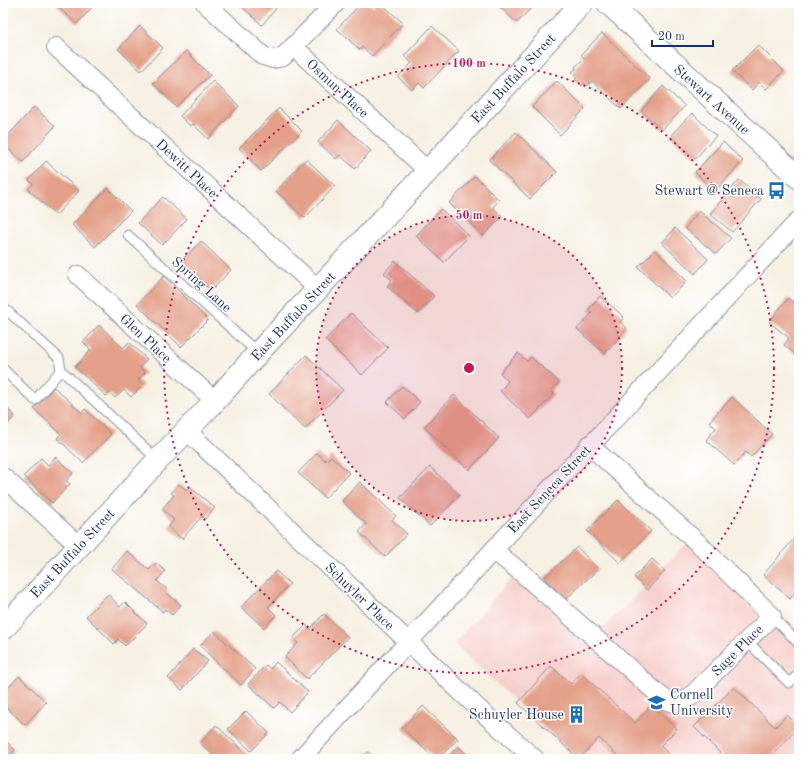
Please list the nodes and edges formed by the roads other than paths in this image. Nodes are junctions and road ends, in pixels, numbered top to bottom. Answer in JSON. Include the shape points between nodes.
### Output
{"nodes":[{"id":1,"x":205,"y":3,"type":"edge"},
{"id":2,"x":336,"y":3,"type":"edge"},
{"id":3,"x":582,"y":3,"type":"edge"},
{"id":4,"x":608,"y":3,"type":"edge"},
{"id":5,"x":56,"y":47,"type":"dead end"},
{"id":6,"x":294,"y":47,"type":"junction"},
{"id":7,"x":428,"y":171,"type":"junction"},
{"id":8,"x":799,"y":178,"type":"edge"},
{"id":9,"x":799,"y":220,"type":"edge"},
{"id":10,"x":128,"y":235,"type":"dead end"},
{"id":11,"x":78,"y":275,"type":"dead end"},
{"id":12,"x":318,"y":289,"type":"junction"},
{"id":13,"x":3,"y":307,"type":"edge"},
{"id":14,"x":258,"y":353,"type":"junction"},
{"id":15,"x":3,"y":369,"type":"edge"},
{"id":16,"x":61,"y":370,"type":"junction"},
{"id":17,"x":215,"y":401,"type":"junction"},
{"id":18,"x":186,"y":430,"type":"junction"},
{"id":19,"x":590,"y":445,"type":"junction"},
{"id":20,"x":158,"y":460,"type":"junction"},
{"id":21,"x":3,"y":477,"type":"edge"},
{"id":22,"x":79,"y":546,"type":"junction"},
{"id":23,"x":493,"y":550,"type":"junction"},
{"id":24,"x":772,"y":616,"type":"junction"},
{"id":25,"x":3,"y":629,"type":"edge"},
{"id":26,"x":747,"y":641,"type":"junction"},
{"id":27,"x":408,"y":642,"type":"junction"},
{"id":28,"x":799,"y":644,"type":"edge"},
{"id":29,"x":799,"y":674,"type":"edge"},
{"id":30,"x":300,"y":759,"type":"edge"},
{"id":31,"x":536,"y":759,"type":"edge"}],
"edges":[{"from":1,"to":6,"type":"street","via":[[263,56],[273,59],[283,57]]},
{"from":2,"to":6,"type":"street","name":"Osmun Place"},
{"from":3,"to":7,"type":"street","name":"East Buffalo Street"},
{"from":4,"to":8,"type":"street","name":"Stewart Avenue"},
{"from":5,"to":12,"type":"street","name":"Dewitt Place"},
{"from":6,"to":7,"type":"street","name":"Osmun Place"},
{"from":7,"to":12,"type":"street","name":"East Buffalo Street"},
{"from":9,"to":19,"type":"street","name":"East Seneca Street"},
{"from":10,"to":14,"type":"lane","name":"Spring Lane"},
{"from":11,"to":17,"type":"street","name":"Glen Place"},
{"from":12,"to":14,"type":"street","name":"East Buffalo Street"},
{"from":13,"to":16,"type":"lane","via":[[58,358]]},
{"from":14,"to":17,"type":"street","name":"East Buffalo Street"},
{"from":15,"to":16,"type":"lane","via":[[35,400]]},
{"from":16,"to":20,"type":"lane"},
{"from":17,"to":18,"type":"street","name":"East Buffalo Street"},
{"from":18,"to":20,"type":"street","name":"East Buffalo Street"},
{"from":18,"to":27,"type":"street","name":"Schuyler Place"},
{"from":19,"to":23,"type":"street","name":"East Seneca Street"},
{"from":19,"to":24,"type":"street","name":"Sage Place","via":[[697,542]]},
{"from":20,"to":22,"type":"street","name":"East Buffalo Street"},
{"from":21,"to":22,"type":"street"},
{"from":22,"to":25,"type":"street","name":"East Buffalo Street"},
{"from":23,"to":26,"type":"street","name":"Sage Place","via":[[670,703],[680,704],[690,697]]},
{"from":23,"to":27,"type":"street","name":"East Seneca Street"},
{"from":24,"to":26,"type":"street","name":"Sage Place"},
{"from":24,"to":28,"type":"lane"},
{"from":26,"to":29,"type":"lane","via":[[789,683]]},
{"from":27,"to":30,"type":"street","name":"East Seneca Street"},
{"from":27,"to":31,"type":"street","name":"Schuyler Place"}]}
